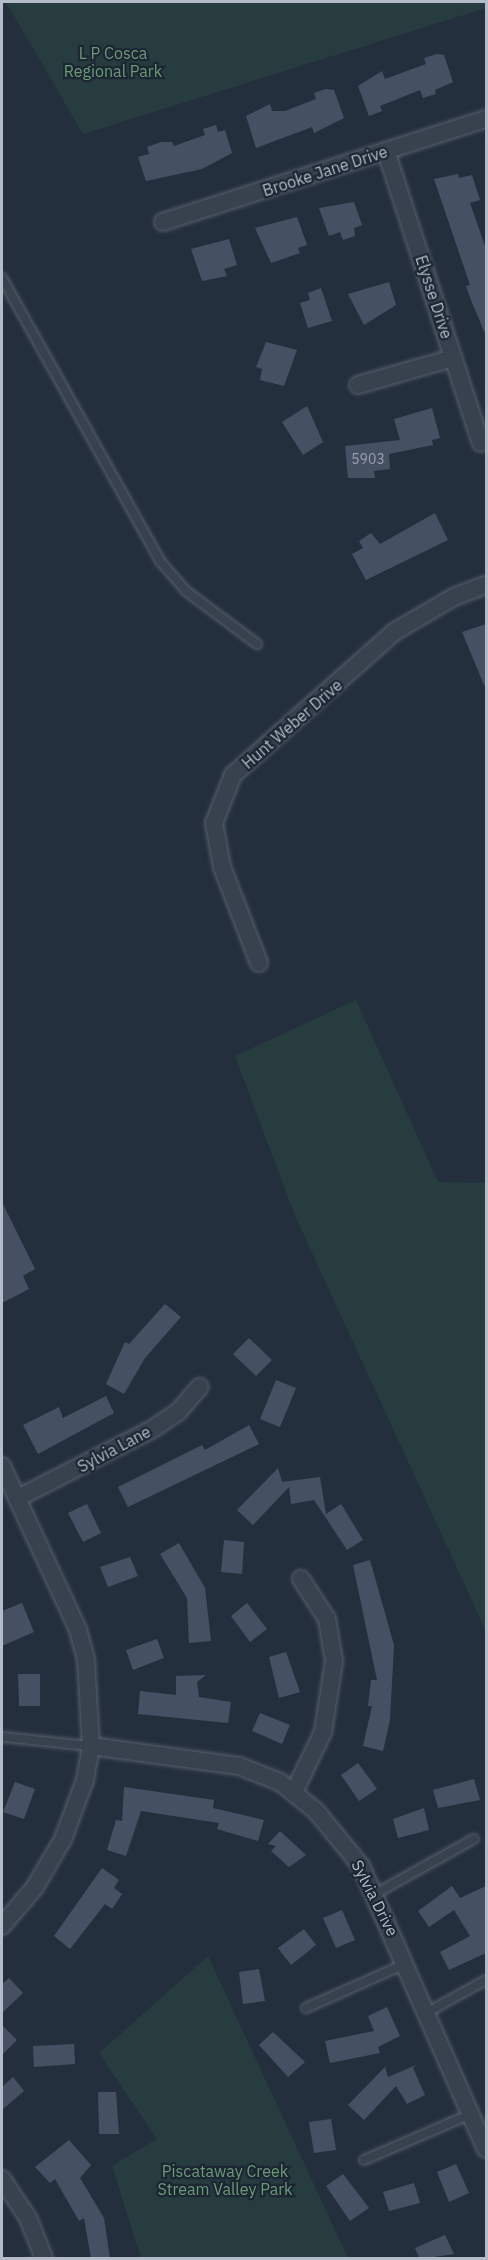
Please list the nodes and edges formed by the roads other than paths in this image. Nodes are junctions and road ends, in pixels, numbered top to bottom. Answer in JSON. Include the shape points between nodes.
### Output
{"nodes":[{"id":1,"x":486,"y":119,"type":"edge"},
{"id":2,"x":386,"y":151,"type":"junction"},
{"id":3,"x":163,"y":222,"type":"dead end"},
{"id":4,"x":2,"y":278,"type":"edge"},
{"id":5,"x":453,"y":358,"type":"junction"},
{"id":6,"x":358,"y":385,"type":"dead end"},
{"id":7,"x":481,"y":443,"type":"dead end"},
{"id":8,"x":486,"y":585,"type":"edge"},
{"id":9,"x":257,"y":644,"type":"dead end"},
{"id":10,"x":259,"y":963,"type":"dead end"},
{"id":11,"x":200,"y":1388,"type":"dead end"},
{"id":12,"x":2,"y":1466,"type":"edge"},
{"id":13,"x":18,"y":1498,"type":"junction"},
{"id":14,"x":301,"y":1579,"type":"dead end"},
{"id":15,"x":2,"y":1737,"type":"edge"},
{"id":16,"x":91,"y":1746,"type":"junction"},
{"id":17,"x":294,"y":1792,"type":"junction"},
{"id":18,"x":474,"y":1839,"type":"dead end"},
{"id":19,"x":375,"y":1894,"type":"junction"},
{"id":20,"x":2,"y":1926,"type":"edge"},
{"id":21,"x":407,"y":1962,"type":"junction"},
{"id":22,"x":486,"y":1980,"type":"edge"},
{"id":23,"x":306,"y":2008,"type":"dead end"},
{"id":24,"x":428,"y":2012,"type":"junction"},
{"id":25,"x":472,"y":2114,"type":"junction"},
{"id":26,"x":485,"y":2140,"type":"edge"},
{"id":27,"x":364,"y":2160,"type":"dead end"},
{"id":28,"x":2,"y":2179,"type":"edge"},
{"id":29,"x":44,"y":2259,"type":"edge"}],
"edges":[{"from":1,"to":2,"type":"street","name":"Brooke Jane Drive"},
{"from":2,"to":3,"type":"street","name":"Brooke Jane Drive"},
{"from":2,"to":5,"type":"street","name":"Elysse Drive"},
{"from":4,"to":9,"type":"lane","via":[[160,561],[186,591]]},
{"from":5,"to":6,"type":"street"},
{"from":5,"to":7,"type":"street","name":"Elysse Drive"},
{"from":8,"to":10,"type":"street","name":"Hunt Weber Drive","via":[[454,597],[394,632],[233,775],[214,824],[222,867]]},
{"from":11,"to":13,"type":"street","name":"Sylvia Lane","via":[[178,1412],[154,1428]]},
{"from":12,"to":13,"type":"street"},
{"from":13,"to":16,"type":"street","via":[[78,1630],[86,1660]]},
{"from":14,"to":17,"type":"street","via":[[327,1619],[334,1661],[323,1732]]},
{"from":15,"to":16,"type":"lane"},
{"from":16,"to":17,"type":"street","name":"Sylvia Drive","via":[[239,1766]]},
{"from":16,"to":20,"type":"street","via":[[85,1780],[63,1839],[35,1887]]},
{"from":17,"to":19,"type":"street","name":"Sylvia Drive","via":[[344,1842]]},
{"from":18,"to":19,"type":"lane"},
{"from":19,"to":21,"type":"street","name":"Sylvia Drive"},
{"from":21,"to":23,"type":"lane"},
{"from":21,"to":24,"type":"street","name":"Sylvia Drive"},
{"from":22,"to":24,"type":"lane"},
{"from":24,"to":25,"type":"street","name":"Sylvia Drive"},
{"from":25,"to":26,"type":"street","name":"Sylvia Drive"},
{"from":25,"to":27,"type":"lane"},
{"from":28,"to":29,"type":"street","via":[[28,2218]]}]}
